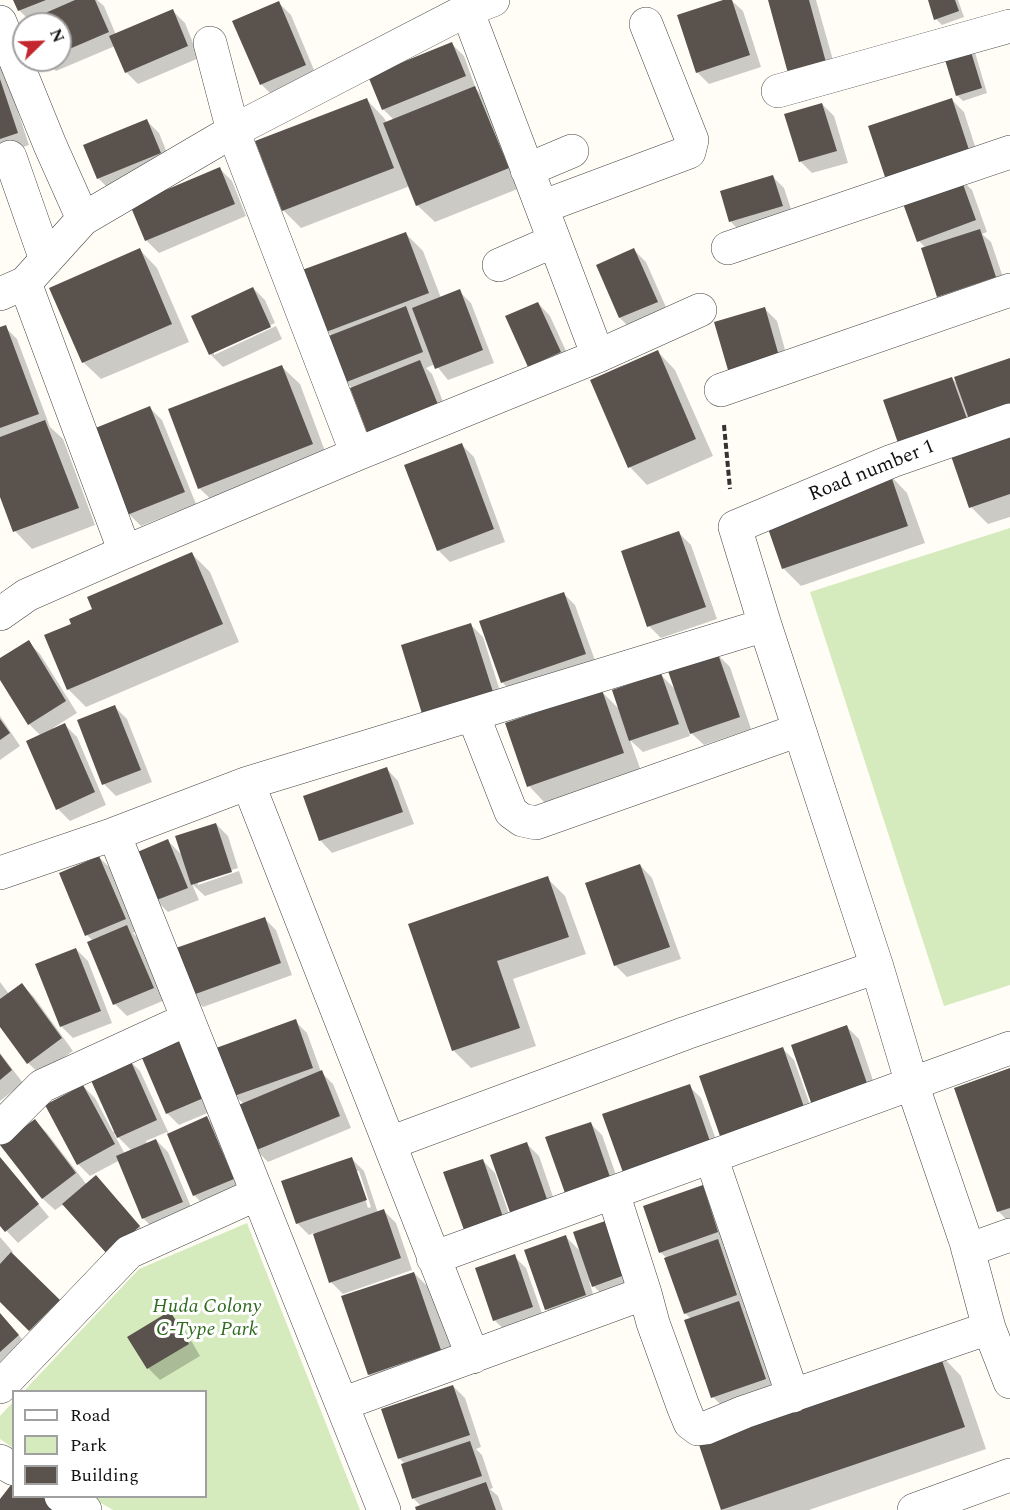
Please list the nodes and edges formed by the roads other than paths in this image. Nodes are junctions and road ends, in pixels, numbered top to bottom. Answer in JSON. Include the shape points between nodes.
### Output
{"nodes":[{"id":1,"x":480,"y":5,"type":"edge"},
{"id":2,"x":0,"y":22,"type":"edge"},
{"id":3,"x":645,"y":24,"type":"dead end"},
{"id":4,"x":1010,"y":26,"type":"edge"},
{"id":5,"x":210,"y":43,"type":"dead end"},
{"id":6,"x":778,"y":91,"type":"dead end"},
{"id":7,"x":232,"y":130,"type":"junction"},
{"id":8,"x":50,"y":145,"type":"junction"},
{"id":9,"x":1010,"y":152,"type":"edge"},
{"id":10,"x":5,"y":159,"type":"edge"},
{"id":11,"x":527,"y":170,"type":"junction"},
{"id":12,"x":580,"y":193,"type":"junction"},
{"id":13,"x":542,"y":207,"type":"junction"},
{"id":14,"x":83,"y":219,"type":"junction"},
{"id":15,"x":554,"y":241,"type":"junction"},
{"id":16,"x":728,"y":248,"type":"dead end"},
{"id":17,"x":499,"y":265,"type":"dead end"},
{"id":18,"x":24,"y":279,"type":"edge"},
{"id":19,"x":1010,"y":290,"type":"edge"},
{"id":20,"x":700,"y":310,"type":"dead end"},
{"id":21,"x":598,"y":356,"type":"junction"},
{"id":22,"x":721,"y":390,"type":"dead end"},
{"id":23,"x":1010,"y":420,"type":"edge"},
{"id":24,"x":357,"y":454,"type":"junction"},
{"id":25,"x":125,"y":552,"type":"junction"},
{"id":26,"x":0,"y":614,"type":"edge"},
{"id":27,"x":765,"y":625,"type":"junction"},
{"id":28,"x":473,"y":714,"type":"junction"},
{"id":29,"x":799,"y":730,"type":"junction"},
{"id":30,"x":248,"y":783,"type":"junction"},
{"id":31,"x":114,"y":834,"type":"junction"},
{"id":32,"x":0,"y":873,"type":"edge"},
{"id":33,"x":877,"y":967,"type":"junction"},
{"id":34,"x":188,"y":1018,"type":"junction"},
{"id":35,"x":1010,"y":1048,"type":"edge"},
{"id":36,"x":912,"y":1084,"type":"junction"},
{"id":37,"x":0,"y":1128,"type":"edge"},
{"id":38,"x":390,"y":1143,"type":"junction"},
{"id":39,"x":711,"y":1157,"type":"junction"},
{"id":40,"x":613,"y":1193,"type":"junction"},
{"id":41,"x":258,"y":1194,"type":"junction"},
{"id":42,"x":1010,"y":1235,"type":"edge"},
{"id":43,"x":968,"y":1250,"type":"junction"},
{"id":44,"x":433,"y":1258,"type":"junction"},
{"id":45,"x":645,"y":1293,"type":"junction"},
{"id":46,"x":989,"y":1328,"type":"junction"},
{"id":47,"x":473,"y":1357,"type":"junction"},
{"id":48,"x":1010,"y":1382,"type":"edge"},
{"id":49,"x":0,"y":1387,"type":"edge"},
{"id":50,"x":793,"y":1396,"type":"junction"},
{"id":51,"x":342,"y":1404,"type":"junction"},
{"id":52,"x":1010,"y":1474,"type":"edge"},
{"id":53,"x":63,"y":1498,"type":"edge"},
{"id":54,"x":1010,"y":1498,"type":"edge"},
{"id":55,"x":85,"y":1510,"type":"edge"},
{"id":56,"x":384,"y":1510,"type":"edge"},
{"id":57,"x":914,"y":1510,"type":"edge"},
{"id":58,"x":976,"y":1510,"type":"edge"}],
"edges":[{"from":1,"to":7,"type":"street"},
{"from":1,"to":11,"type":"street"},
{"from":2,"to":8,"type":"street"},
{"from":3,"to":12,"type":"street","via":[[692,140],[689,152]]},
{"from":4,"to":6,"type":"street"},
{"from":5,"to":7,"type":"street"},
{"from":7,"to":14,"type":"street"},
{"from":7,"to":24,"type":"street"},
{"from":8,"to":10,"type":"street"},
{"from":8,"to":14,"type":"street"},
{"from":9,"to":16,"type":"street"},
{"from":10,"to":18,"type":"street"},
{"from":11,"to":12,"type":"street","via":[[568,152]]},
{"from":11,"to":13,"type":"street"},
{"from":12,"to":13,"type":"street"},
{"from":13,"to":15,"type":"street"},
{"from":14,"to":18,"type":"street"},
{"from":15,"to":17,"type":"street"},
{"from":15,"to":21,"type":"street"},
{"from":18,"to":25,"type":"street"},
{"from":19,"to":22,"type":"street"},
{"from":20,"to":21,"type":"street"},
{"from":21,"to":24,"type":"street"},
{"from":23,"to":27,"type":"street","name":"Road number 1","via":[[892,461],[735,527]]},
{"from":24,"to":25,"type":"street"},
{"from":25,"to":26,"type":"street","via":[[27,595]]},
{"from":27,"to":28,"type":"street"},
{"from":27,"to":29,"type":"street"},
{"from":28,"to":29,"type":"street","via":[[511,812],[522,820],[536,822]]},
{"from":28,"to":30,"type":"street"},
{"from":29,"to":33,"type":"street"},
{"from":30,"to":31,"type":"street"},
{"from":30,"to":38,"type":"street"},
{"from":31,"to":32,"type":"street"},
{"from":31,"to":34,"type":"street"},
{"from":33,"to":36,"type":"street"},
{"from":33,"to":38,"type":"street"},
{"from":34,"to":37,"type":"street","via":[[42,1086]]},
{"from":34,"to":41,"type":"street"},
{"from":35,"to":36,"type":"street"},
{"from":36,"to":39,"type":"street"},
{"from":36,"to":43,"type":"street"},
{"from":38,"to":44,"type":"street"},
{"from":39,"to":40,"type":"street"},
{"from":39,"to":50,"type":"street"},
{"from":40,"to":44,"type":"street"},
{"from":40,"to":45,"type":"street"},
{"from":41,"to":49,"type":"street","via":[[129,1252]]},
{"from":41,"to":51,"type":"street"},
{"from":42,"to":43,"type":"street"},
{"from":43,"to":46,"type":"street"},
{"from":44,"to":47,"type":"street"},
{"from":45,"to":47,"type":"street"},
{"from":45,"to":50,"type":"street","via":[[677,1390],[690,1423],[698,1429]]},
{"from":46,"to":48,"type":"street"},
{"from":46,"to":50,"type":"street"},
{"from":47,"to":51,"type":"street"},
{"from":51,"to":56,"type":"street"},
{"from":52,"to":57,"type":"street"},
{"from":53,"to":55,"type":"street"},
{"from":54,"to":58,"type":"street"}]}
